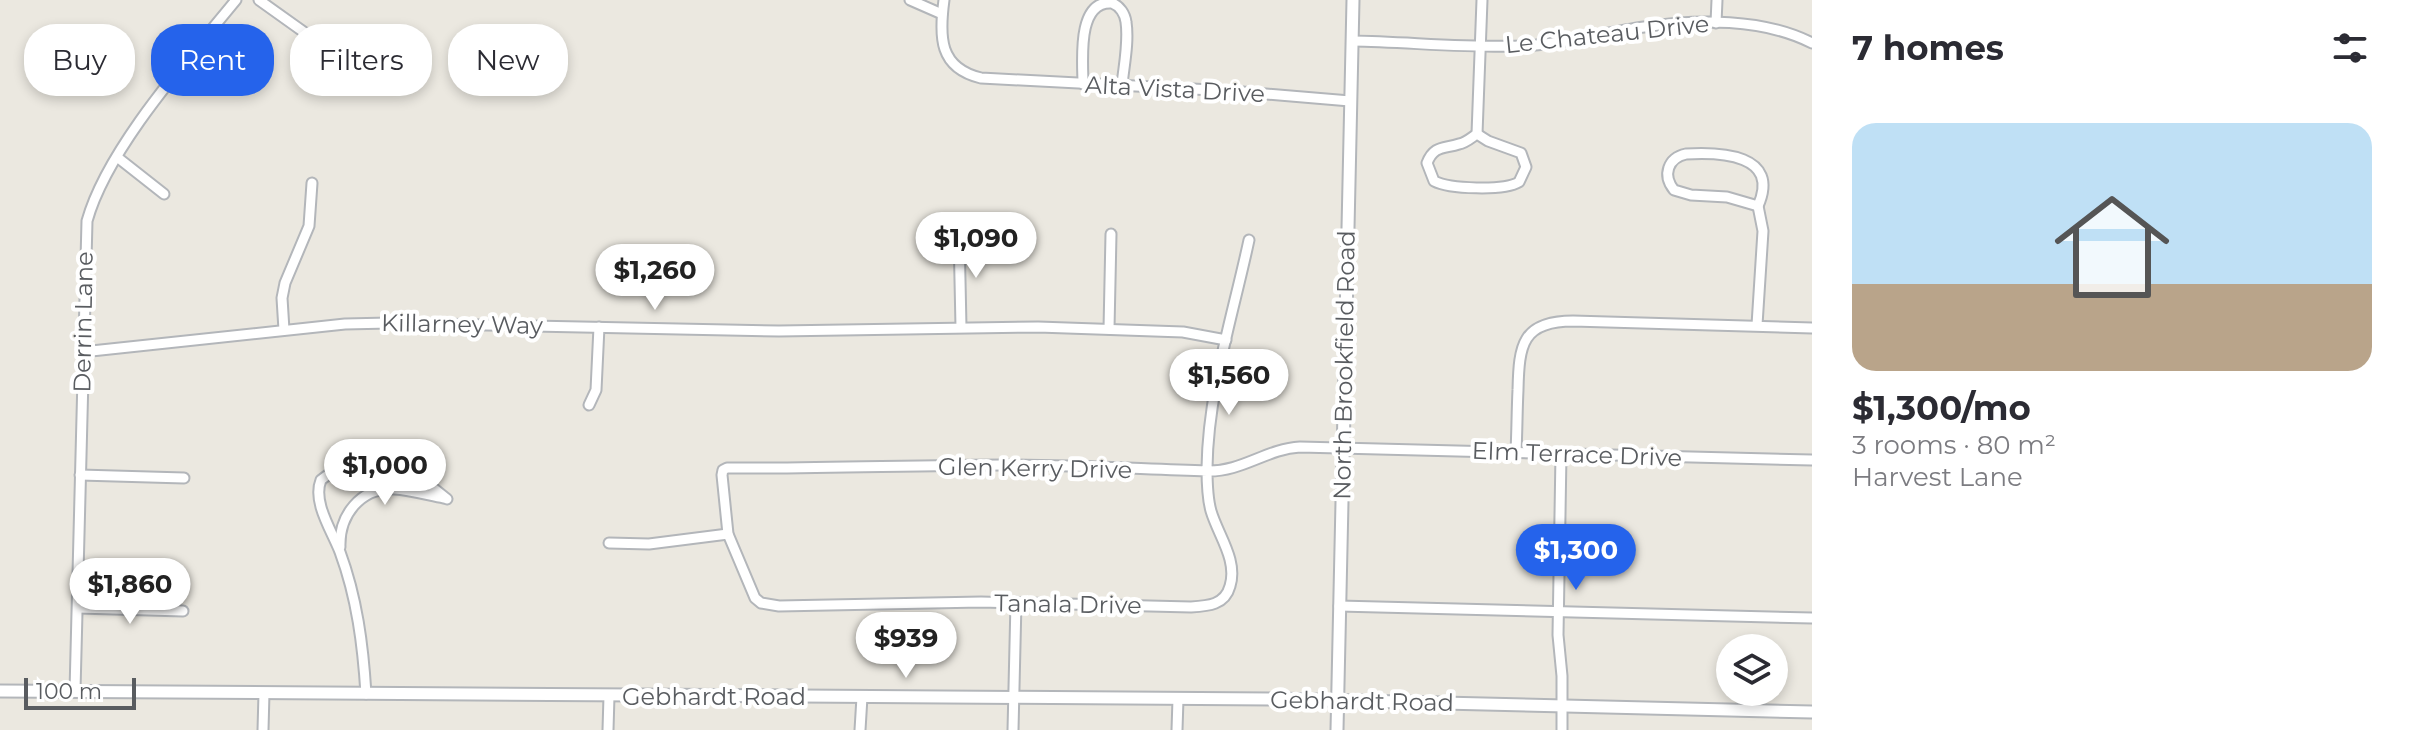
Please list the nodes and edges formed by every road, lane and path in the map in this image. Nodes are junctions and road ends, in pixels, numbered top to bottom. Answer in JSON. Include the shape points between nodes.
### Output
{"nodes":[{"id":1,"x":236,"y":0,"type":"edge"},
{"id":2,"x":259,"y":0,"type":"edge"},
{"id":3,"x":910,"y":0,"type":"edge"},
{"id":4,"x":944,"y":0,"type":"edge"},
{"id":5,"x":1353,"y":0,"type":"edge"},
{"id":6,"x":1482,"y":0,"type":"edge"},
{"id":7,"x":1717,"y":0,"type":"edge"},
{"id":8,"x":942,"y":14,"type":"junction"},
{"id":9,"x":1716,"y":23,"type":"junction"},
{"id":10,"x":293,"y":24,"type":"edge"},
{"id":11,"x":1352,"y":41,"type":"junction"},
{"id":12,"x":1812,"y":43,"type":"edge"},
{"id":13,"x":1480,"y":46,"type":"junction"},
{"id":14,"x":1083,"y":84,"type":"junction"},
{"id":15,"x":1122,"y":85,"type":"junction"},
{"id":16,"x":1350,"y":101,"type":"junction"},
{"id":17,"x":1477,"y":134,"type":"junction"},
{"id":18,"x":117,"y":157,"type":"junction"},
{"id":19,"x":312,"y":183,"type":"dead end"},
{"id":20,"x":164,"y":194,"type":"dead end"},
{"id":21,"x":1758,"y":206,"type":"junction"},
{"id":22,"x":959,"y":233,"type":"dead end"},
{"id":23,"x":1111,"y":234,"type":"dead end"},
{"id":24,"x":1249,"y":240,"type":"dead end"},
{"id":25,"x":1757,"y":325,"type":"junction"},
{"id":26,"x":599,"y":327,"type":"junction"},
{"id":27,"x":961,"y":327,"type":"junction"},
{"id":28,"x":1812,"y":328,"type":"edge"},
{"id":29,"x":1109,"y":329,"type":"junction"},
{"id":30,"x":284,"y":330,"type":"junction"},
{"id":31,"x":1226,"y":340,"type":"junction"},
{"id":32,"x":82,"y":352,"type":"junction"},
{"id":33,"x":589,"y":405,"type":"dead end"},
{"id":34,"x":1342,"y":449,"type":"junction"},
{"id":35,"x":1516,"y":452,"type":"junction"},
{"id":36,"x":1561,"y":454,"type":"junction"},
{"id":37,"x":1812,"y":460,"type":"edge"},
{"id":38,"x":1207,"y":471,"type":"junction"},
{"id":39,"x":80,"y":475,"type":"junction"},
{"id":40,"x":184,"y":478,"type":"dead end"},
{"id":41,"x":728,"y":534,"type":"junction"},
{"id":42,"x":609,"y":543,"type":"dead end"},
{"id":43,"x":341,"y":554,"type":"junction"},
{"id":44,"x":1016,"y":602,"type":"junction"},
{"id":45,"x":1339,"y":606,"type":"junction"},
{"id":46,"x":78,"y":608,"type":"junction"},
{"id":47,"x":183,"y":611,"type":"dead end"},
{"id":48,"x":1558,"y":612,"type":"junction"},
{"id":49,"x":1812,"y":618,"type":"edge"},
{"id":50,"x":0,"y":691,"type":"edge"},
{"id":51,"x":75,"y":691,"type":"junction"},
{"id":52,"x":264,"y":693,"type":"junction"},
{"id":53,"x":366,"y":694,"type":"junction"},
{"id":54,"x":609,"y":696,"type":"junction"},
{"id":55,"x":862,"y":697,"type":"junction"},
{"id":56,"x":1014,"y":698,"type":"junction"},
{"id":57,"x":1178,"y":699,"type":"junction"},
{"id":58,"x":1337,"y":700,"type":"junction"},
{"id":59,"x":1562,"y":705,"type":"junction"},
{"id":60,"x":1812,"y":712,"type":"edge"},
{"id":61,"x":263,"y":730,"type":"edge"},
{"id":62,"x":608,"y":730,"type":"edge"},
{"id":63,"x":860,"y":730,"type":"edge"},
{"id":64,"x":1013,"y":730,"type":"edge"},
{"id":65,"x":1177,"y":730,"type":"edge"},
{"id":66,"x":1337,"y":730,"type":"edge"},
{"id":67,"x":1562,"y":730,"type":"edge"}],
"edges":[{"from":1,"to":18,"type":"street","name":"Derrin Lane"},
{"from":2,"to":10,"type":"street"},
{"from":3,"to":8,"type":"street"},
{"from":4,"to":8,"type":"street"},
{"from":5,"to":11,"type":"street","name":"North Brookfield Road"},
{"from":6,"to":13,"type":"street"},
{"from":7,"to":9,"type":"street"},
{"from":8,"to":14,"type":"street","name":"Alta Vista Drive","via":[[944,50],[964,74]]},
{"from":9,"to":12,"type":"street","name":"Le Chateau Drive","via":[[1769,28]]},
{"from":9,"to":13,"type":"street","name":"Le Chateau Drive","via":[[1647,26],[1560,43]]},
{"from":11,"to":13,"type":"street","name":"Le Chateau Drive"},
{"from":11,"to":16,"type":"street","name":"North Brookfield Road"},
{"from":13,"to":17,"type":"street"},
{"from":14,"to":15,"type":"street","name":"Alta Vista Drive"},
{"from":14,"to":15,"type":"street","via":[[1088,10],[1110,2],[1126,21]]},
{"from":15,"to":16,"type":"street","name":"Alta Vista Drive"},
{"from":16,"to":34,"type":"street","name":"North Brookfield Road"},
{"from":17,"to":17,"type":"street","via":[[1433,151],[1427,163],[1434,181],[1487,187],[1519,182],[1526,167],[1521,153]]},
{"from":18,"to":20,"type":"street"},
{"from":18,"to":32,"type":"street","name":"Derrin Lane","via":[[98,187],[87,221]]},
{"from":19,"to":30,"type":"street","via":[[309,226],[282,298]]},
{"from":21,"to":21,"type":"street","via":[[1761,178],[1742,157],[1686,154],[1670,164],[1667,178],[1674,190]]},
{"from":21,"to":25,"type":"street","via":[[1763,231]]},
{"from":22,"to":27,"type":"street"},
{"from":23,"to":29,"type":"street"},
{"from":24,"to":31,"type":"street"},
{"from":25,"to":28,"type":"street"},
{"from":25,"to":35,"type":"street","via":[[1560,321],[1539,326],[1526,338],[1519,356]]},
{"from":26,"to":27,"type":"street","name":"Killarney Way"},
{"from":26,"to":30,"type":"street","name":"Killarney Way","via":[[389,323]]},
{"from":26,"to":33,"type":"street","via":[[596,390]]},
{"from":27,"to":29,"type":"street","name":"Killarney Way"},
{"from":29,"to":31,"type":"street","name":"Killarney Way"},
{"from":30,"to":32,"type":"street","name":"Killarney Way"},
{"from":31,"to":38,"type":"street"},
{"from":32,"to":39,"type":"street","name":"Derrin Lane"},
{"from":34,"to":35,"type":"street","name":"Elm Terrace Drive"},
{"from":34,"to":38,"type":"street","name":"Glen Kerry Drive","via":[[1290,447],[1235,469]]},
{"from":34,"to":45,"type":"street","name":"North Brookfield Road"},
{"from":35,"to":36,"type":"street","name":"Elm Terrace Drive"},
{"from":36,"to":37,"type":"street","name":"Elm Terrace Drive"},
{"from":36,"to":48,"type":"street"},
{"from":38,"to":41,"type":"street","name":"Glen Kerry Drive","via":[[1002,465],[723,470]]},
{"from":38,"to":44,"type":"street","name":"Tanala Drive","via":[[1212,514],[1229,557],[1230,587],[1224,599],[1204,606]]},
{"from":39,"to":40,"type":"street"},
{"from":39,"to":46,"type":"street","name":"Derrin Lane"},
{"from":41,"to":42,"type":"street","via":[[649,544]]},
{"from":41,"to":44,"type":"street","name":"Tanala Drive","via":[[761,603]]},
{"from":43,"to":43,"type":"street","via":[[345,517],[370,494],[394,489],[447,499],[427,483],[344,471],[327,474],[318,495]]},
{"from":43,"to":53,"type":"street","via":[[361,629]]},
{"from":44,"to":56,"type":"street"},
{"from":45,"to":48,"type":"street"},
{"from":45,"to":58,"type":"street","name":"North Brookfield Road"},
{"from":46,"to":47,"type":"street"},
{"from":46,"to":51,"type":"street","name":"Derrin Lane"},
{"from":48,"to":49,"type":"street"},
{"from":48,"to":59,"type":"street"},
{"from":50,"to":51,"type":"street","name":"Gebhardt Road"},
{"from":51,"to":52,"type":"street","name":"Gebhardt Road"},
{"from":52,"to":53,"type":"street","name":"Gebhardt Road"},
{"from":52,"to":61,"type":"street"},
{"from":53,"to":54,"type":"street","name":"Gebhardt Road"},
{"from":54,"to":55,"type":"street","name":"Gebhardt Road"},
{"from":54,"to":62,"type":"street"},
{"from":55,"to":56,"type":"street","name":"Gebhardt Road"},
{"from":55,"to":63,"type":"street"},
{"from":56,"to":57,"type":"street","name":"Gebhardt Road"},
{"from":56,"to":64,"type":"street"},
{"from":57,"to":58,"type":"street","name":"Gebhardt Road"},
{"from":57,"to":65,"type":"street"},
{"from":58,"to":59,"type":"street","name":"Gebhardt Road"},
{"from":58,"to":66,"type":"street","name":"North Brookfield Road"},
{"from":59,"to":60,"type":"street","name":"Gebhardt Road"},
{"from":59,"to":67,"type":"street"}]}
